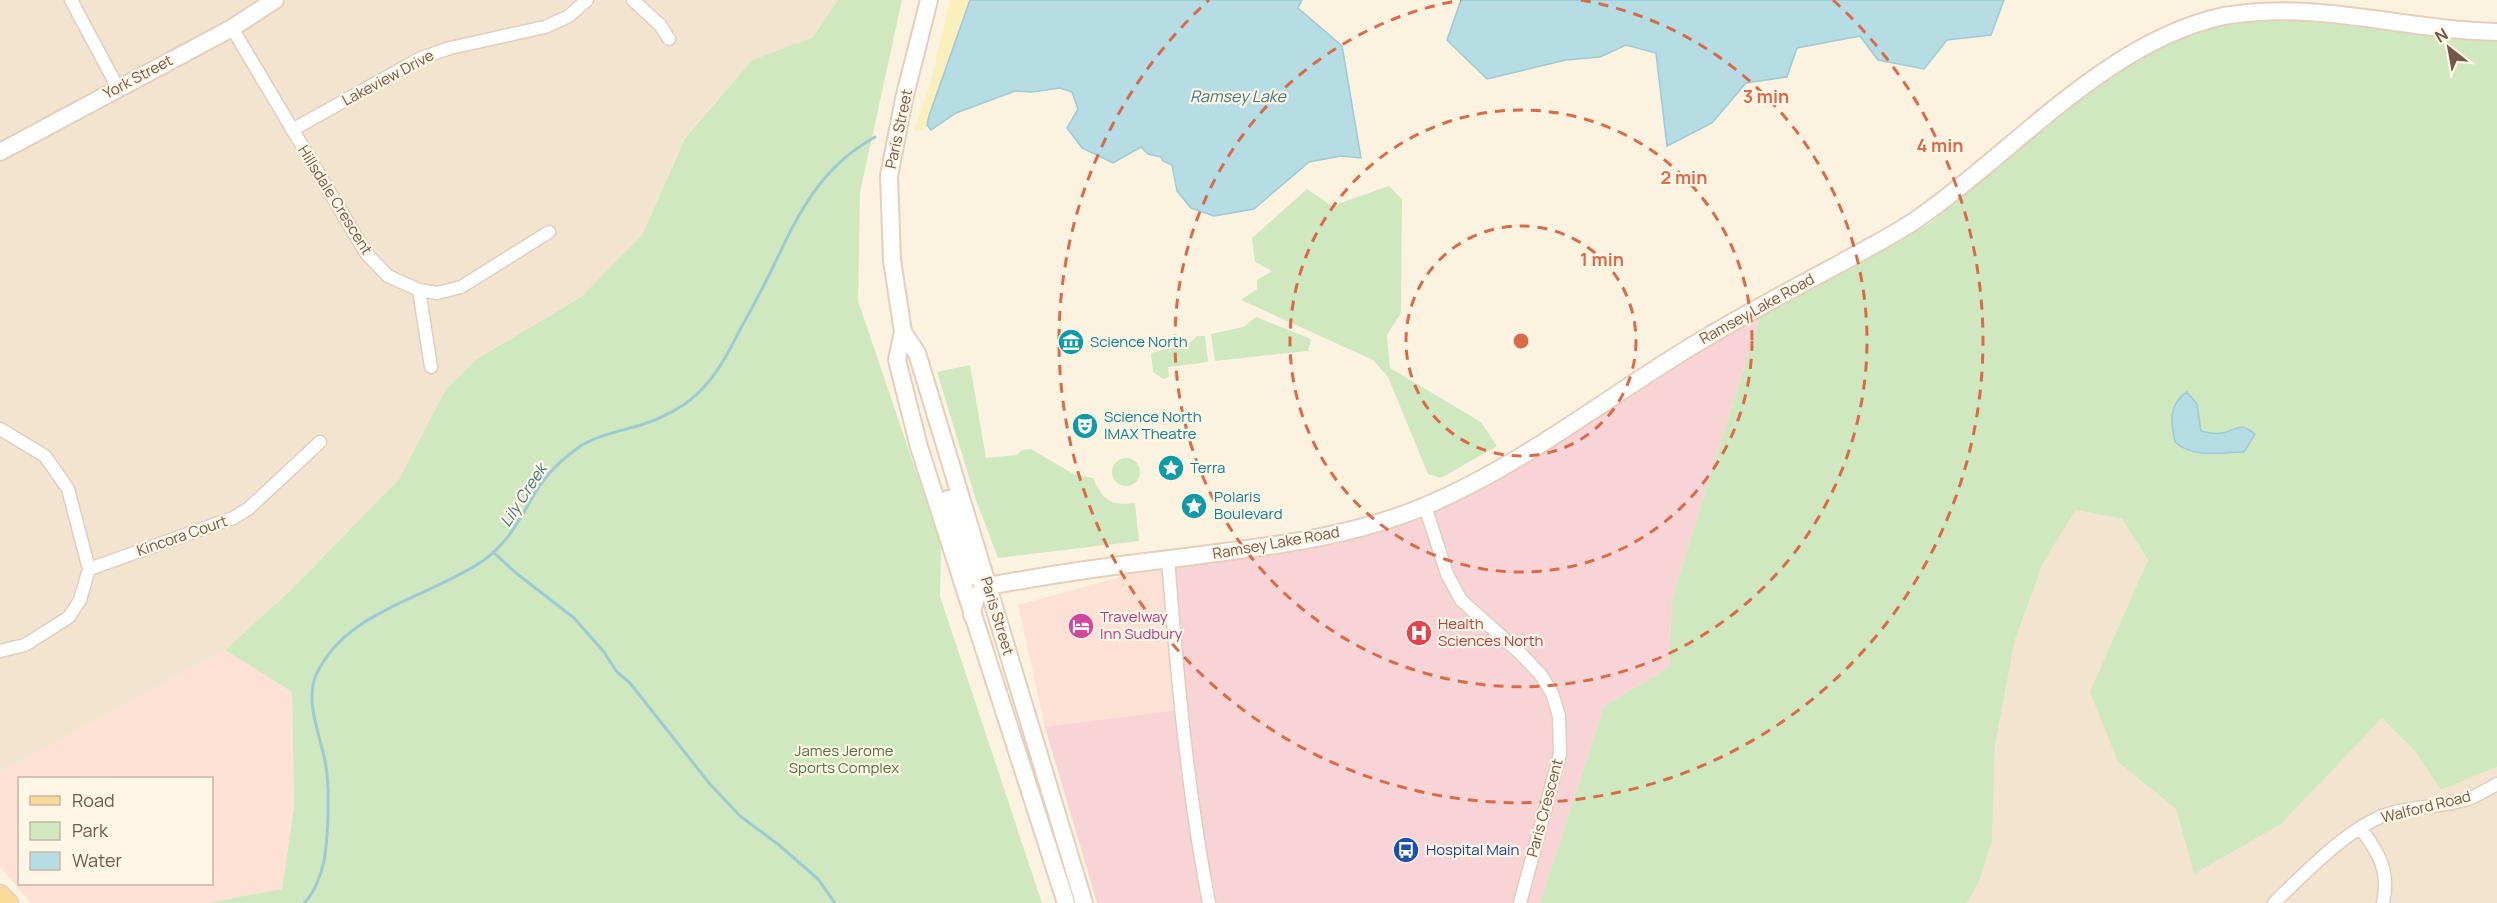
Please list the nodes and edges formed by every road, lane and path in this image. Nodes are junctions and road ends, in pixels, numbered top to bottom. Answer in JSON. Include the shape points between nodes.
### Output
{"nodes":[{"id":1,"x":71,"y":0,"type":"edge"},
{"id":2,"x":275,"y":0,"type":"edge"},
{"id":3,"x":587,"y":0,"type":"edge"},
{"id":4,"x":633,"y":0,"type":"edge"},
{"id":5,"x":929,"y":0,"type":"edge"},
{"id":6,"x":232,"y":28,"type":"junction"},
{"id":7,"x":2497,"y":32,"type":"edge"},
{"id":8,"x":669,"y":39,"type":"dead end"},
{"id":9,"x":118,"y":88,"type":"junction"},
{"id":10,"x":292,"y":130,"type":"junction"},
{"id":11,"x":0,"y":152,"type":"edge"},
{"id":12,"x":549,"y":232,"type":"dead end"},
{"id":13,"x":419,"y":290,"type":"junction"},
{"id":14,"x":903,"y":332,"type":"junction"},
{"id":15,"x":897,"y":360,"type":"junction"},
{"id":16,"x":431,"y":367,"type":"dead end"},
{"id":17,"x":0,"y":429,"type":"edge"},
{"id":18,"x":320,"y":442,"type":"dead end"},
{"id":19,"x":1425,"y":506,"type":"junction"},
{"id":20,"x":1168,"y":559,"type":"junction"},
{"id":21,"x":89,"y":569,"type":"junction"},
{"id":22,"x":988,"y":585,"type":"junction"},
{"id":23,"x":972,"y":615,"type":"junction"},
{"id":24,"x":0,"y":651,"type":"edge"},
{"id":25,"x":2497,"y":784,"type":"edge"},
{"id":26,"x":2360,"y":828,"type":"junction"},
{"id":27,"x":0,"y":894,"type":"edge"},
{"id":28,"x":9,"y":903,"type":"edge"},
{"id":29,"x":1066,"y":903,"type":"edge"},
{"id":30,"x":1084,"y":903,"type":"edge"},
{"id":31,"x":1209,"y":903,"type":"edge"},
{"id":32,"x":1520,"y":903,"type":"edge"},
{"id":33,"x":2274,"y":903,"type":"edge"},
{"id":34,"x":2383,"y":903,"type":"edge"}],
"edges":[{"from":1,"to":9,"type":"street"},
{"from":2,"to":6,"type":"street","name":"York Street"},
{"from":3,"to":10,"type":"street","name":"Lakeview Drive","via":[[569,16],[545,27],[421,58]]},
{"from":4,"to":8,"type":"street"},
{"from":5,"to":14,"type":"street","name":"Paris Street","via":[[889,176],[892,260]]},
{"from":6,"to":9,"type":"street","name":"York Street"},
{"from":6,"to":10,"type":"street","name":"Hillsdale Crescent"},
{"from":7,"to":19,"type":"street","name":"Ramsey Lake Road","via":[[2454,30],[2334,10],[2297,8],[2222,16],[2169,34],[2095,78],[1906,228],[1698,342],[1523,456]]},
{"from":9,"to":11,"type":"street","name":"York Street"},
{"from":10,"to":13,"type":"street","name":"Hillsdale Crescent","via":[[366,253],[388,276]]},
{"from":12,"to":13,"type":"street","name":"Hillsdale Crescent","via":[[461,287],[437,293]]},
{"from":13,"to":16,"type":"street"},
{"from":14,"to":15,"type":"street","name":"Paris Street"},
{"from":14,"to":22,"type":"street","name":"Paris Street","via":[[917,353]]},
{"from":15,"to":22,"type":"street","via":[[971,568]]},
{"from":15,"to":23,"type":"street","name":"Paris Street","via":[[910,417]]},
{"from":17,"to":21,"type":"street","via":[[45,456],[68,489]]},
{"from":18,"to":21,"type":"street","name":"Kincora Court","via":[[248,509],[233,518]]},
{"from":19,"to":20,"type":"street","name":"Ramsey Lake Road","via":[[1317,539]]},
{"from":19,"to":32,"type":"street","name":"Paris Crescent","via":[[1447,574],[1461,600],[1541,675],[1552,693],[1558,717],[1560,754]]},
{"from":20,"to":22,"type":"street","name":"Ramsey Lake Road"},
{"from":20,"to":31,"type":"street","via":[[1193,822]]},
{"from":21,"to":24,"type":"street","via":[[81,600],[69,617],[25,645]]},
{"from":22,"to":23,"type":"street","via":[[974,600]]},
{"from":22,"to":30,"type":"street","name":"Paris Street"},
{"from":23,"to":29,"type":"street","name":"Paris Street"},
{"from":25,"to":26,"type":"street","name":"Walford Road","via":[[2470,798],[2391,813]]},
{"from":26,"to":33,"type":"street","name":"Walford Road"},
{"from":26,"to":34,"type":"street","via":[[2384,866]]},
{"from":27,"to":28,"type":"main road"}]}
